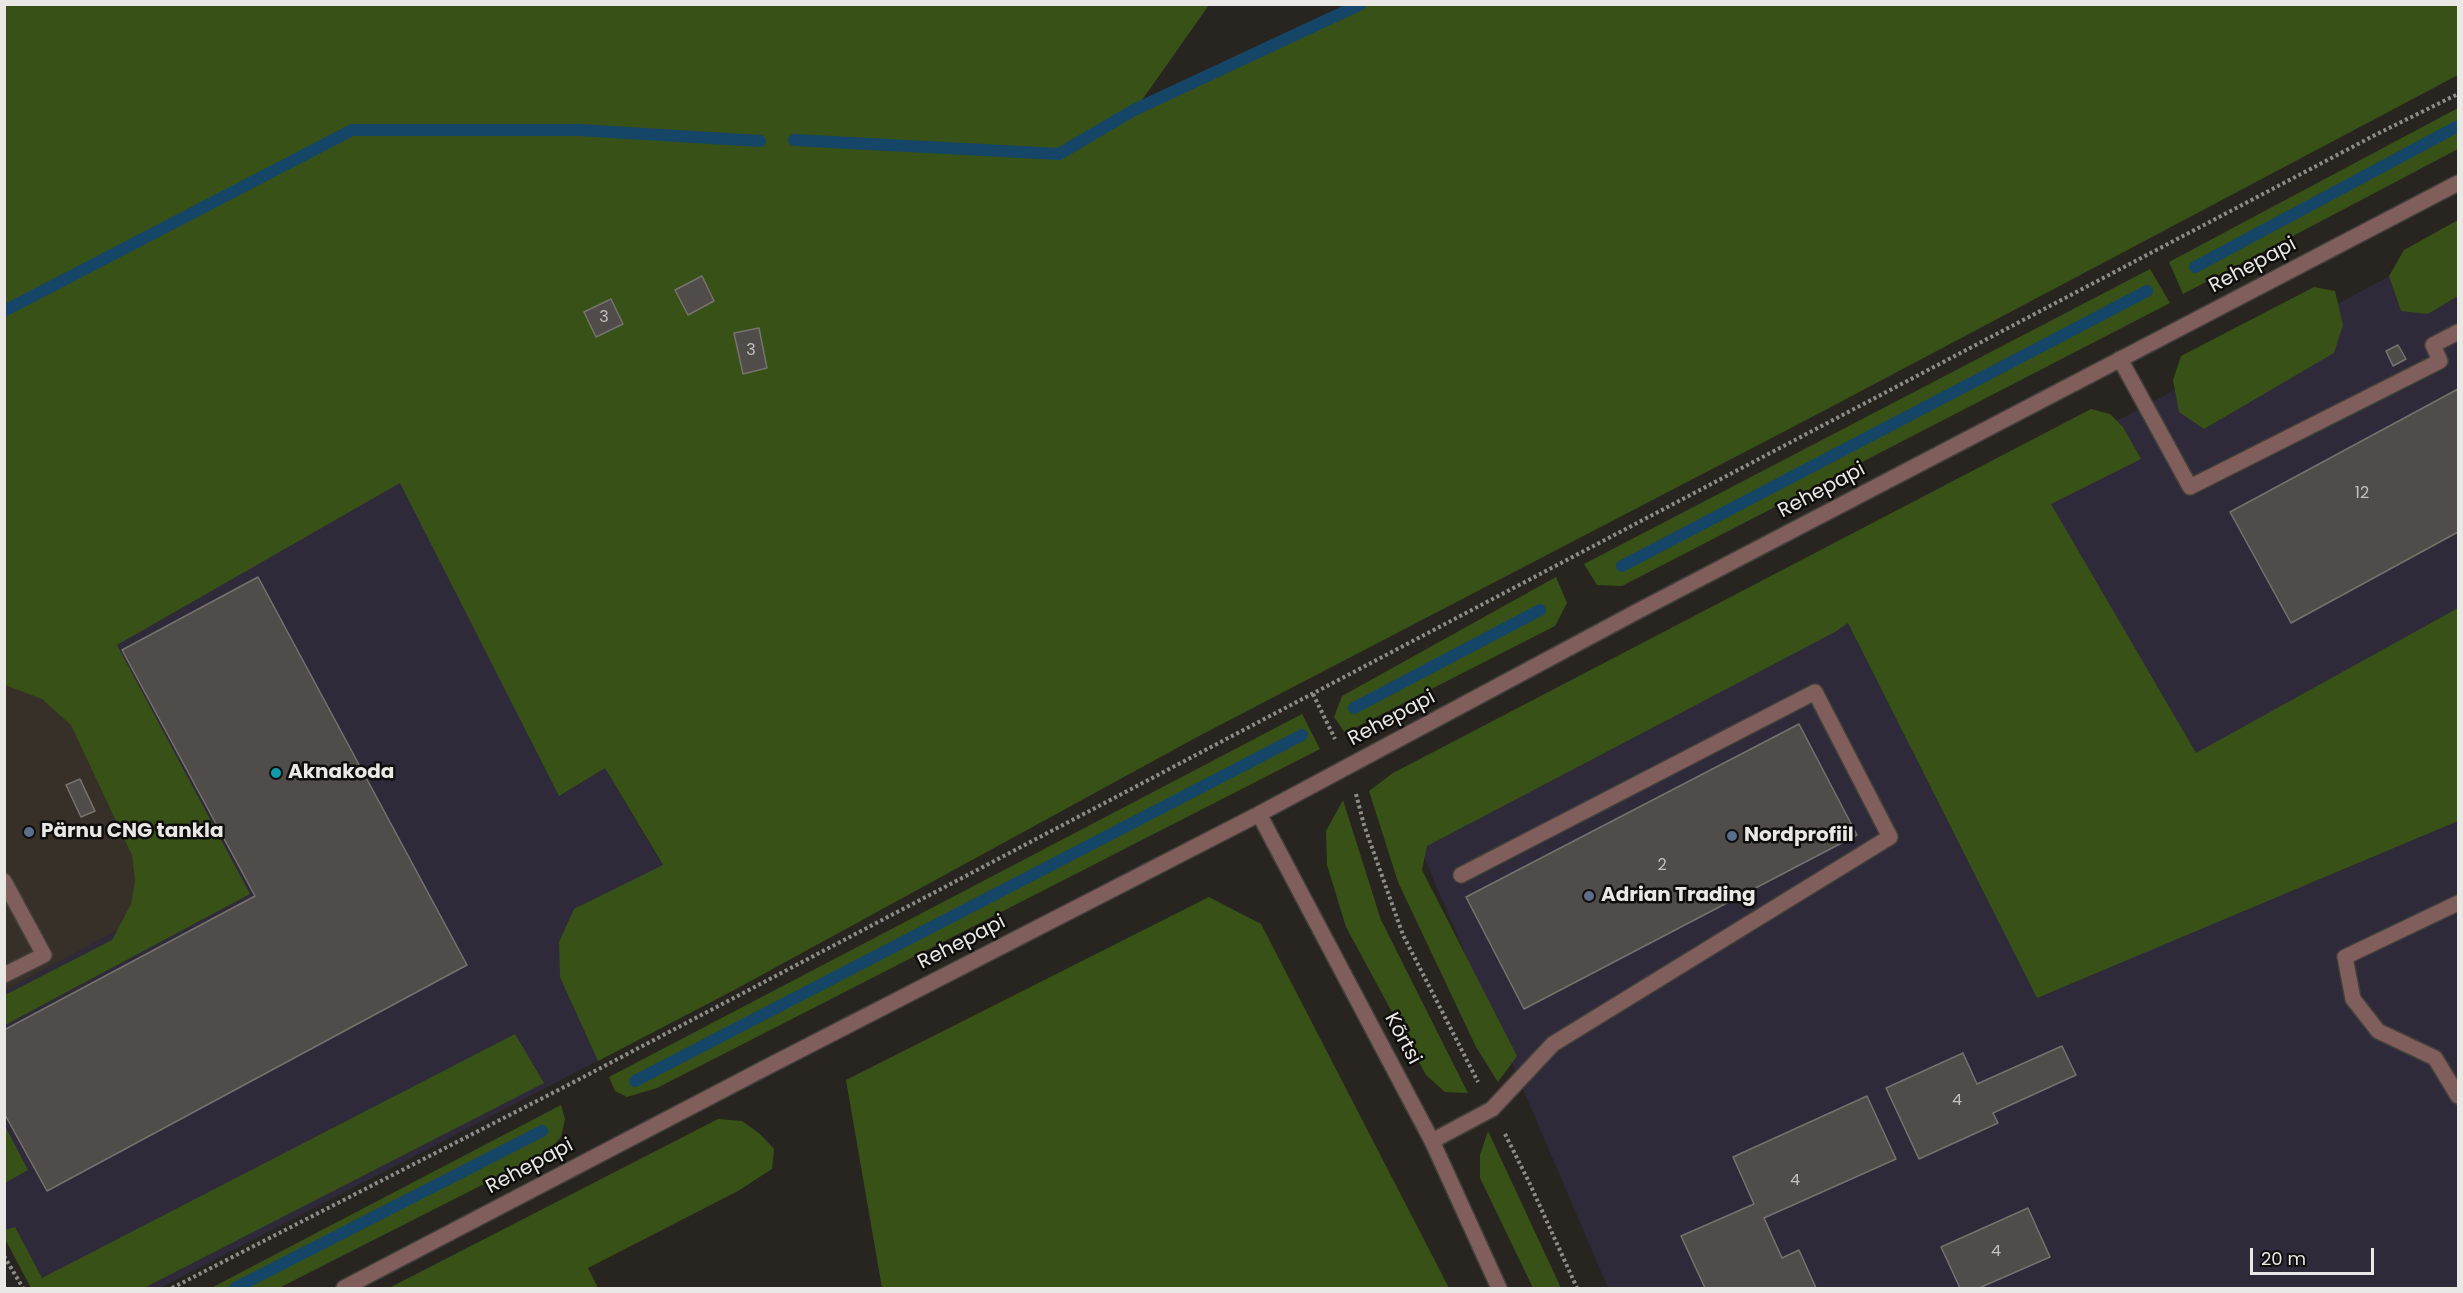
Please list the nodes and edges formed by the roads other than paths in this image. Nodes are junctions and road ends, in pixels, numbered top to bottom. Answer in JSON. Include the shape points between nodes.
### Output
{"nodes":[{"id":1,"x":2458,"y":183,"type":"edge"},
{"id":2,"x":2458,"y":332,"type":"edge"},
{"id":3,"x":2120,"y":359,"type":"junction"},
{"id":4,"x":1259,"y":814,"type":"junction"},
{"id":5,"x":1461,"y":875,"type":"dead end"},
{"id":6,"x":4,"y":881,"type":"edge"},
{"id":7,"x":2458,"y":903,"type":"edge"},
{"id":8,"x":4,"y":975,"type":"edge"},
{"id":9,"x":2458,"y":1096,"type":"edge"},
{"id":10,"x":1432,"y":1141,"type":"junction"},
{"id":11,"x":344,"y":1288,"type":"edge"},
{"id":12,"x":1499,"y":1288,"type":"edge"}],
"edges":[{"from":1,"to":3,"type":"street","name":"Rehepapi"},
{"from":2,"to":3,"type":"street","via":[[2433,345],[2440,361],[2190,487]]},
{"from":3,"to":4,"type":"street","name":"Rehepapi","via":[[1648,605]]},
{"from":4,"to":10,"type":"street","name":"Kõrtsi"},
{"from":4,"to":11,"type":"street","name":"Rehepapi"},
{"from":5,"to":10,"type":"street","via":[[1815,692],[1890,837],[1553,1044],[1492,1109]]},
{"from":6,"to":8,"type":"street","via":[[44,955]]},
{"from":7,"to":9,"type":"street","via":[[2345,957],[2353,999],[2378,1031],[2435,1058]]},
{"from":10,"to":12,"type":"street","name":"Kõrtsi"}]}
